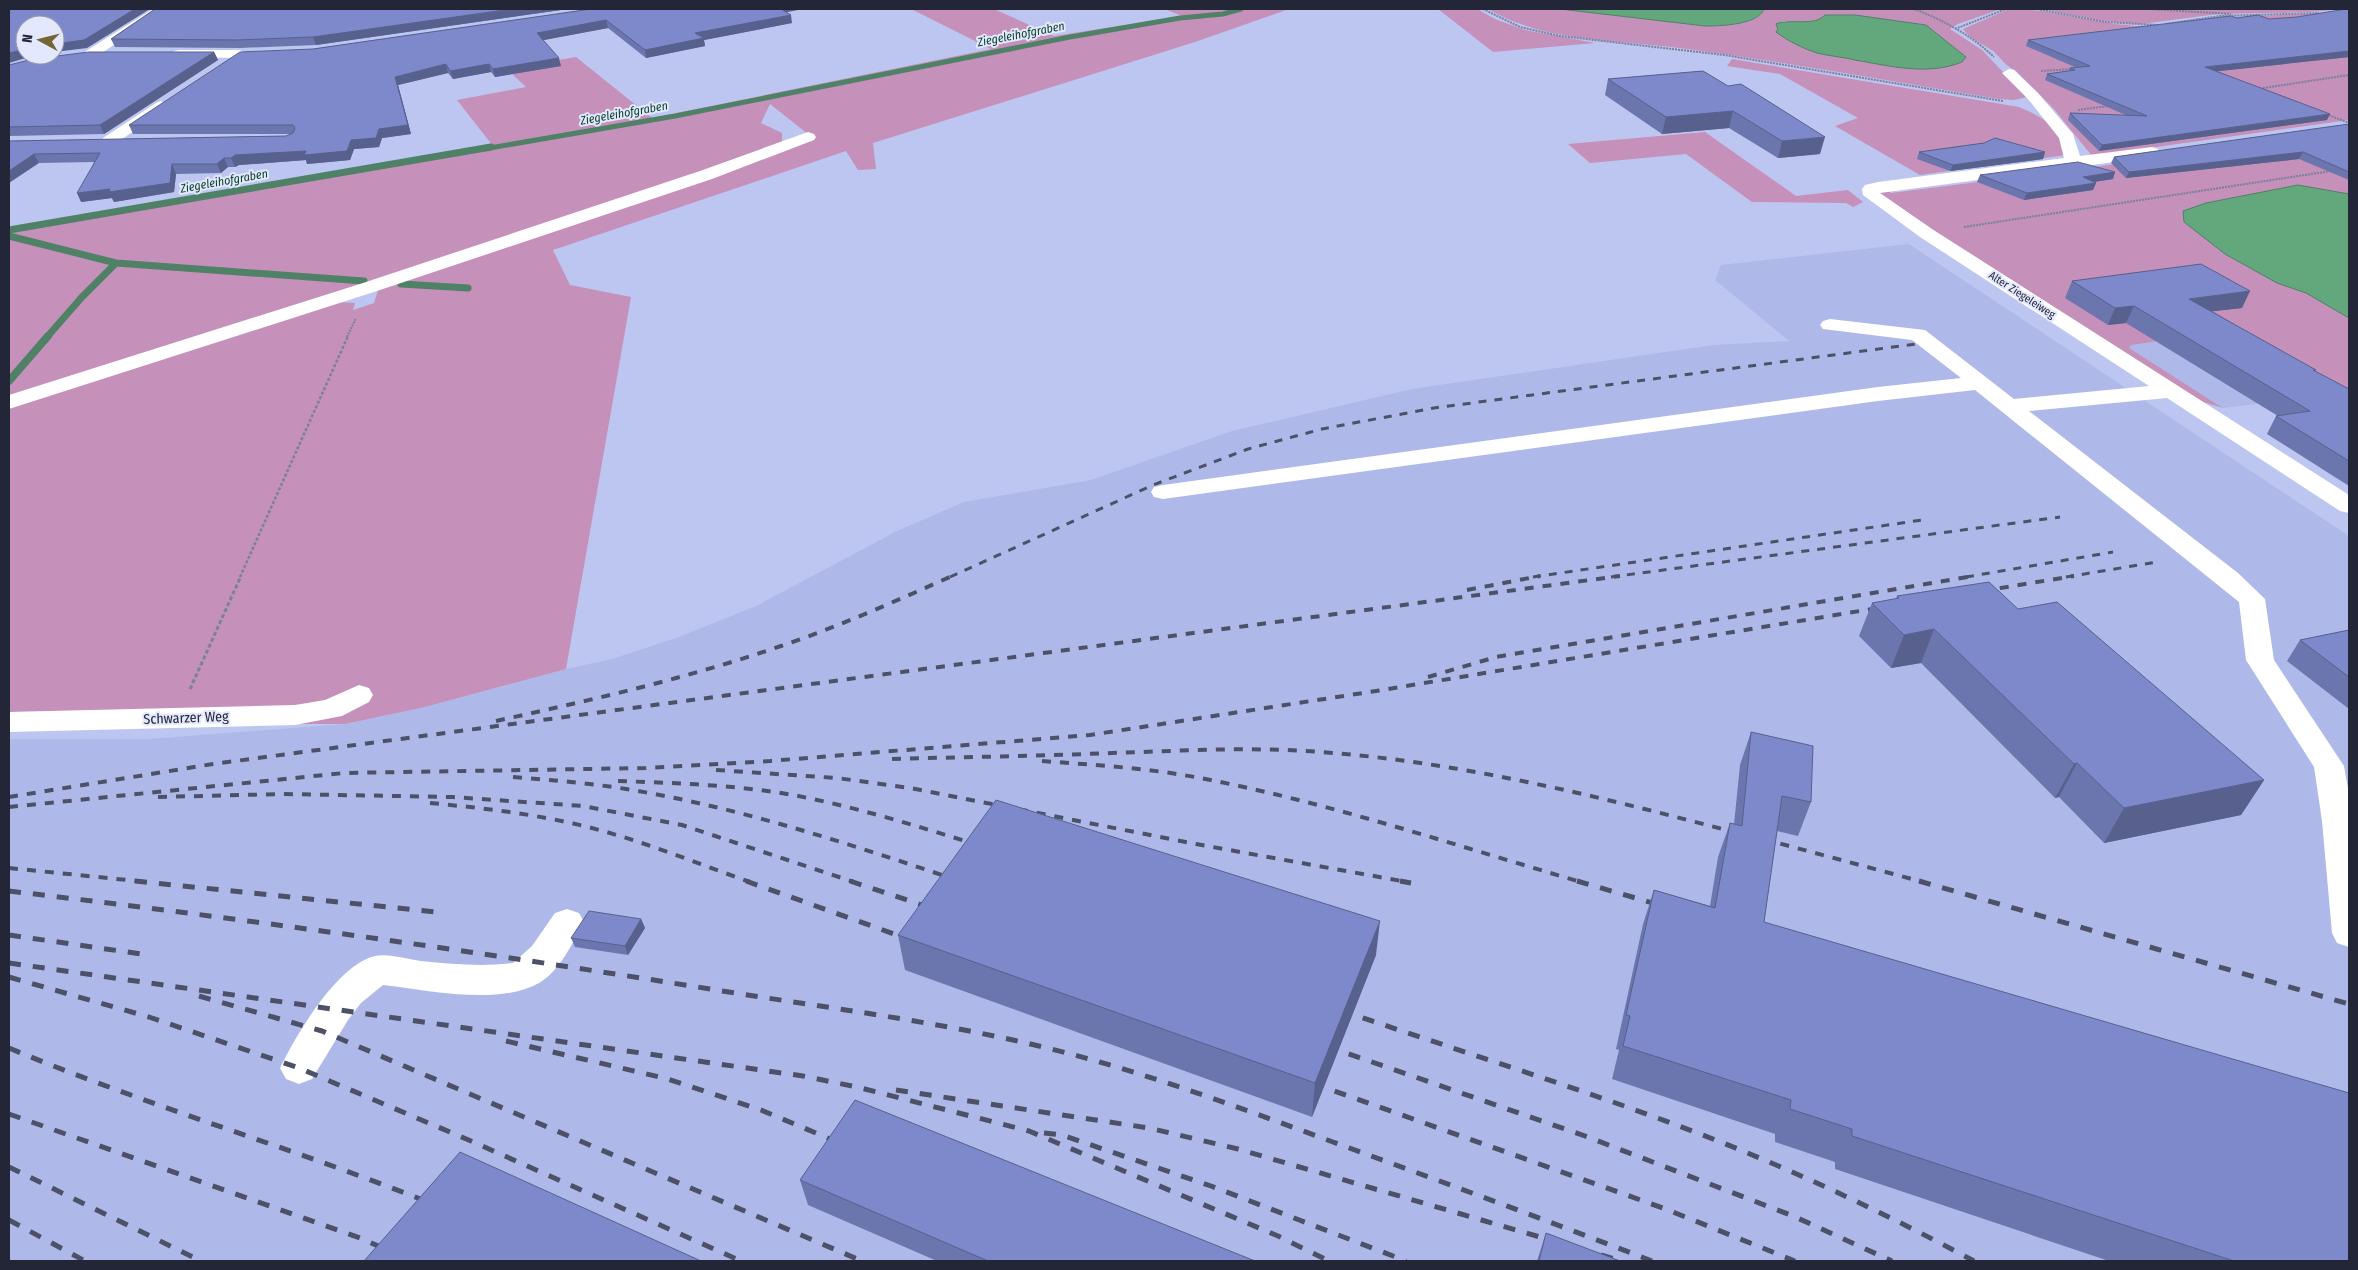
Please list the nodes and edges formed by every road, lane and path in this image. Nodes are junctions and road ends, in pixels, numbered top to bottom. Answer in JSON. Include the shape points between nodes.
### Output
{"nodes":[{"id":1,"x":161,"y":9,"type":"edge"},
{"id":2,"x":1483,"y":9,"type":"edge"},
{"id":3,"x":1914,"y":9,"type":"edge"},
{"id":4,"x":2006,"y":9,"type":"edge"},
{"id":5,"x":2037,"y":9,"type":"edge"},
{"id":6,"x":2149,"y":9,"type":"edge"},
{"id":7,"x":2326,"y":13,"type":"edge"},
{"id":8,"x":2249,"y":15,"type":"junction"},
{"id":9,"x":1955,"y":29,"type":"junction"},
{"id":10,"x":120,"y":54,"type":"edge"},
{"id":11,"x":160,"y":54,"type":"edge"},
{"id":12,"x":240,"y":54,"type":"junction"},
{"id":13,"x":255,"y":54,"type":"edge"},
{"id":14,"x":2072,"y":69,"type":"edge"},
{"id":15,"x":215,"y":70,"type":"edge"},
{"id":16,"x":2009,"y":73,"type":"junction"},
{"id":17,"x":2349,"y":75,"type":"edge"},
{"id":18,"x":2266,"y":92,"type":"edge"},
{"id":19,"x":174,"y":97,"type":"edge"},
{"id":20,"x":2114,"y":106,"type":"edge"},
{"id":21,"x":2045,"y":111,"type":"junction"},
{"id":22,"x":2321,"y":112,"type":"edge"},
{"id":23,"x":2349,"y":123,"type":"edge"},
{"id":24,"x":808,"y":136,"type":"dead end"},
{"id":25,"x":91,"y":141,"type":"edge"},
{"id":26,"x":109,"y":141,"type":"junction"},
{"id":27,"x":137,"y":141,"type":"edge"},
{"id":28,"x":2169,"y":149,"type":"edge"},
{"id":29,"x":2073,"y":163,"type":"junction"},
{"id":30,"x":2339,"y":170,"type":"edge"},
{"id":31,"x":1926,"y":233,"type":"junction"},
{"id":32,"x":370,"y":287,"type":"junction"},
{"id":33,"x":1830,"y":324,"type":"dead end"},
{"id":34,"x":1979,"y":383,"type":"junction"},
{"id":35,"x":2170,"y":391,"type":"junction"},
{"id":36,"x":9,"y":402,"type":"edge"},
{"id":37,"x":2008,"y":406,"type":"junction"},
{"id":38,"x":1163,"y":492,"type":"dead end"},
{"id":39,"x":2349,"y":506,"type":"edge"},
{"id":40,"x":359,"y":695,"type":"dead end"},
{"id":41,"x":176,"y":719,"type":"junction"},
{"id":42,"x":9,"y":722,"type":"edge"},
{"id":43,"x":567,"y":922,"type":"dead end"},
{"id":44,"x":2349,"y":933,"type":"edge"},
{"id":45,"x":299,"y":1068,"type":"dead end"}],
"edges":[{"from":1,"to":10,"type":"street","via":[[84,54]]},
{"from":2,"to":21,"type":"path","via":[[1520,27],[1560,36],[1724,55]]},
{"from":3,"to":9,"type":"path"},
{"from":4,"to":9,"type":"path"},
{"from":5,"to":8,"type":"path","via":[[2142,26]]},
{"from":6,"to":8,"type":"path"},
{"from":7,"to":8,"type":"path"},
{"from":9,"to":16,"type":"path","via":[[1990,52]]},
{"from":11,"to":12,"type":"street"},
{"from":12,"to":13,"type":"street"},
{"from":12,"to":15,"type":"street"},
{"from":14,"to":16,"type":"path"},
{"from":16,"to":21,"type":"street"},
{"from":17,"to":18,"type":"path","via":[[2256,89]]},
{"from":19,"to":26,"type":"street"},
{"from":20,"to":21,"type":"path"},
{"from":21,"to":29,"type":"street","via":[[2067,137]]},
{"from":22,"to":23,"type":"path"},
{"from":24,"to":32,"type":"street","via":[[706,175]]},
{"from":25,"to":26,"type":"street"},
{"from":26,"to":27,"type":"street"},
{"from":28,"to":29,"type":"street","name":"Alter Ziegeleiweg"},
{"from":29,"to":31,"type":"street","name":"Alter Ziegeleiweg","via":[[1871,190],[1878,201]]},
{"from":30,"to":31,"type":"path"},
{"from":31,"to":35,"type":"street","name":"Alter Ziegeleiweg"},
{"from":32,"to":36,"type":"street"},
{"from":32,"to":41,"type":"path"},
{"from":33,"to":34,"type":"street","via":[[1918,334]]},
{"from":34,"to":37,"type":"street"},
{"from":34,"to":38,"type":"street"},
{"from":35,"to":37,"type":"street"},
{"from":35,"to":39,"type":"street","name":"Alter Ziegeleiweg"},
{"from":37,"to":44,"type":"street","via":[[2252,600],[2260,660],[2329,766]]},
{"from":40,"to":41,"type":"street","name":"Schwarzer Weg","via":[[332,709],[295,715]]},
{"from":41,"to":42,"type":"street","name":"Schwarzer Weg"},
{"from":43,"to":45,"type":"street","via":[[541,962],[524,974],[489,981],[377,970],[348,993],[335,1009]]}]}
